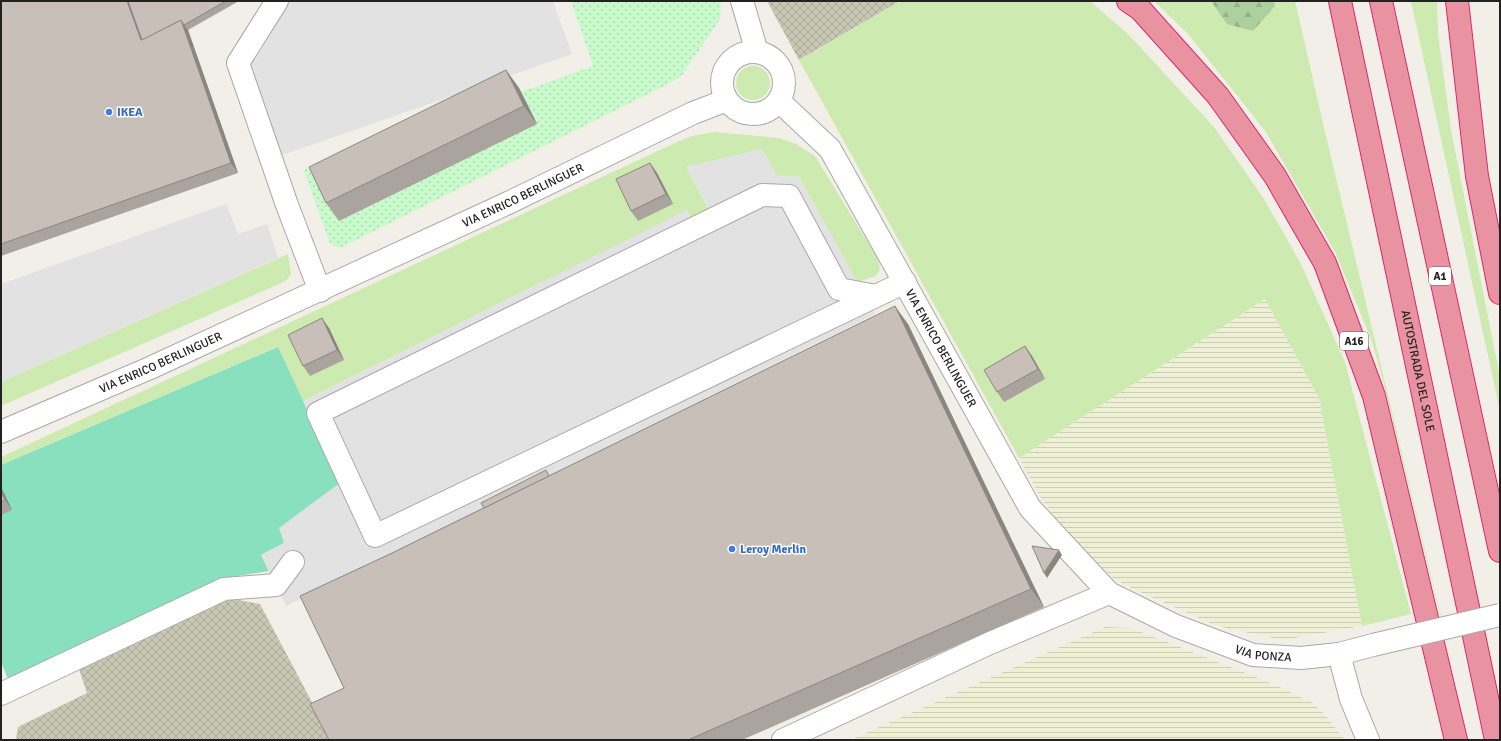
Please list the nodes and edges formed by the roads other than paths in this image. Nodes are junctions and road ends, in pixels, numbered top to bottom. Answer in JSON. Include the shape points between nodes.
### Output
{"nodes":[{"id":1,"x":277,"y":1,"type":"edge"},
{"id":2,"x":742,"y":1,"type":"edge"},
{"id":3,"x":1128,"y":1,"type":"edge"},
{"id":4,"x":1340,"y":1,"type":"edge"},
{"id":5,"x":1381,"y":1,"type":"edge"},
{"id":6,"x":1457,"y":1,"type":"edge"},
{"id":7,"x":757,"y":52,"type":"junction"},
{"id":8,"x":727,"y":100,"type":"junction"},
{"id":9,"x":778,"y":101,"type":"junction"},
{"id":10,"x":905,"y":282,"type":"junction"},
{"id":11,"x":839,"y":289,"type":"junction"},
{"id":12,"x":320,"y":291,"type":"junction"},
{"id":13,"x":1500,"y":293,"type":"edge"},
{"id":14,"x":876,"y":296,"type":"junction"},
{"id":15,"x":811,"y":327,"type":"junction"},
{"id":16,"x":1,"y":432,"type":"edge"},
{"id":17,"x":1500,"y":551,"type":"edge"},
{"id":18,"x":293,"y":562,"type":"dead end"},
{"id":19,"x":1109,"y":593,"type":"junction"},
{"id":20,"x":1500,"y":615,"type":"edge"},
{"id":21,"x":1339,"y":654,"type":"junction"},
{"id":22,"x":1,"y":694,"type":"edge"},
{"id":23,"x":783,"y":740,"type":"edge"},
{"id":24,"x":1368,"y":740,"type":"edge"},
{"id":25,"x":1456,"y":740,"type":"edge"},
{"id":26,"x":1496,"y":740,"type":"edge"}],
"edges":[{"from":1,"to":12,"type":"street","via":[[238,63]]},
{"from":2,"to":7,"type":"street"},
{"from":3,"to":25,"type":"highway","number":"A16","via":[[1140,9],[1218,96],[1275,176],[1324,263],[1374,396]]},
{"from":4,"to":26,"type":"highway","name":"AUTOSTRADA DEL SOLE"},
{"from":5,"to":17,"type":"highway","number":"A1"},
{"from":6,"to":13,"type":"highway","via":[[1477,176]]},
{"from":7,"to":8,"type":"street","via":[[747,52],[738,56],[724,71],[723,90]]},
{"from":7,"to":9,"type":"street","via":[[767,55],[782,71],[783,91]]},
{"from":8,"to":9,"type":"street","via":[[742,112],[752,114],[772,108]]},
{"from":8,"to":12,"type":"street","name":"VIA ENRICO BERLINGUER","via":[[694,113]]},
{"from":9,"to":10,"type":"street","name":"VIA ENRICO BERLINGUER","via":[[830,150]]},
{"from":10,"to":14,"type":"street"},
{"from":10,"to":19,"type":"street","name":"VIA ENRICO BERLINGUER","via":[[1030,508]]},
{"from":11,"to":14,"type":"street"},
{"from":11,"to":15,"type":"street","via":[[830,308]]},
{"from":11,"to":15,"type":"street","via":[[789,196],[762,195],[318,413],[375,536]]},
{"from":12,"to":16,"type":"street","name":"VIA ENRICO BERLINGUER"},
{"from":14,"to":15,"type":"street"},
{"from":18,"to":22,"type":"street","via":[[276,585],[224,589]]},
{"from":19,"to":21,"type":"street","name":"VIA PONZA","via":[[1176,626],[1252,655],[1301,658]]},
{"from":19,"to":23,"type":"street","via":[[990,643]]},
{"from":20,"to":21,"type":"street","name":"VIA PONZA","bridge":true},
{"from":21,"to":24,"type":"street","via":[[1351,699]]}]}
